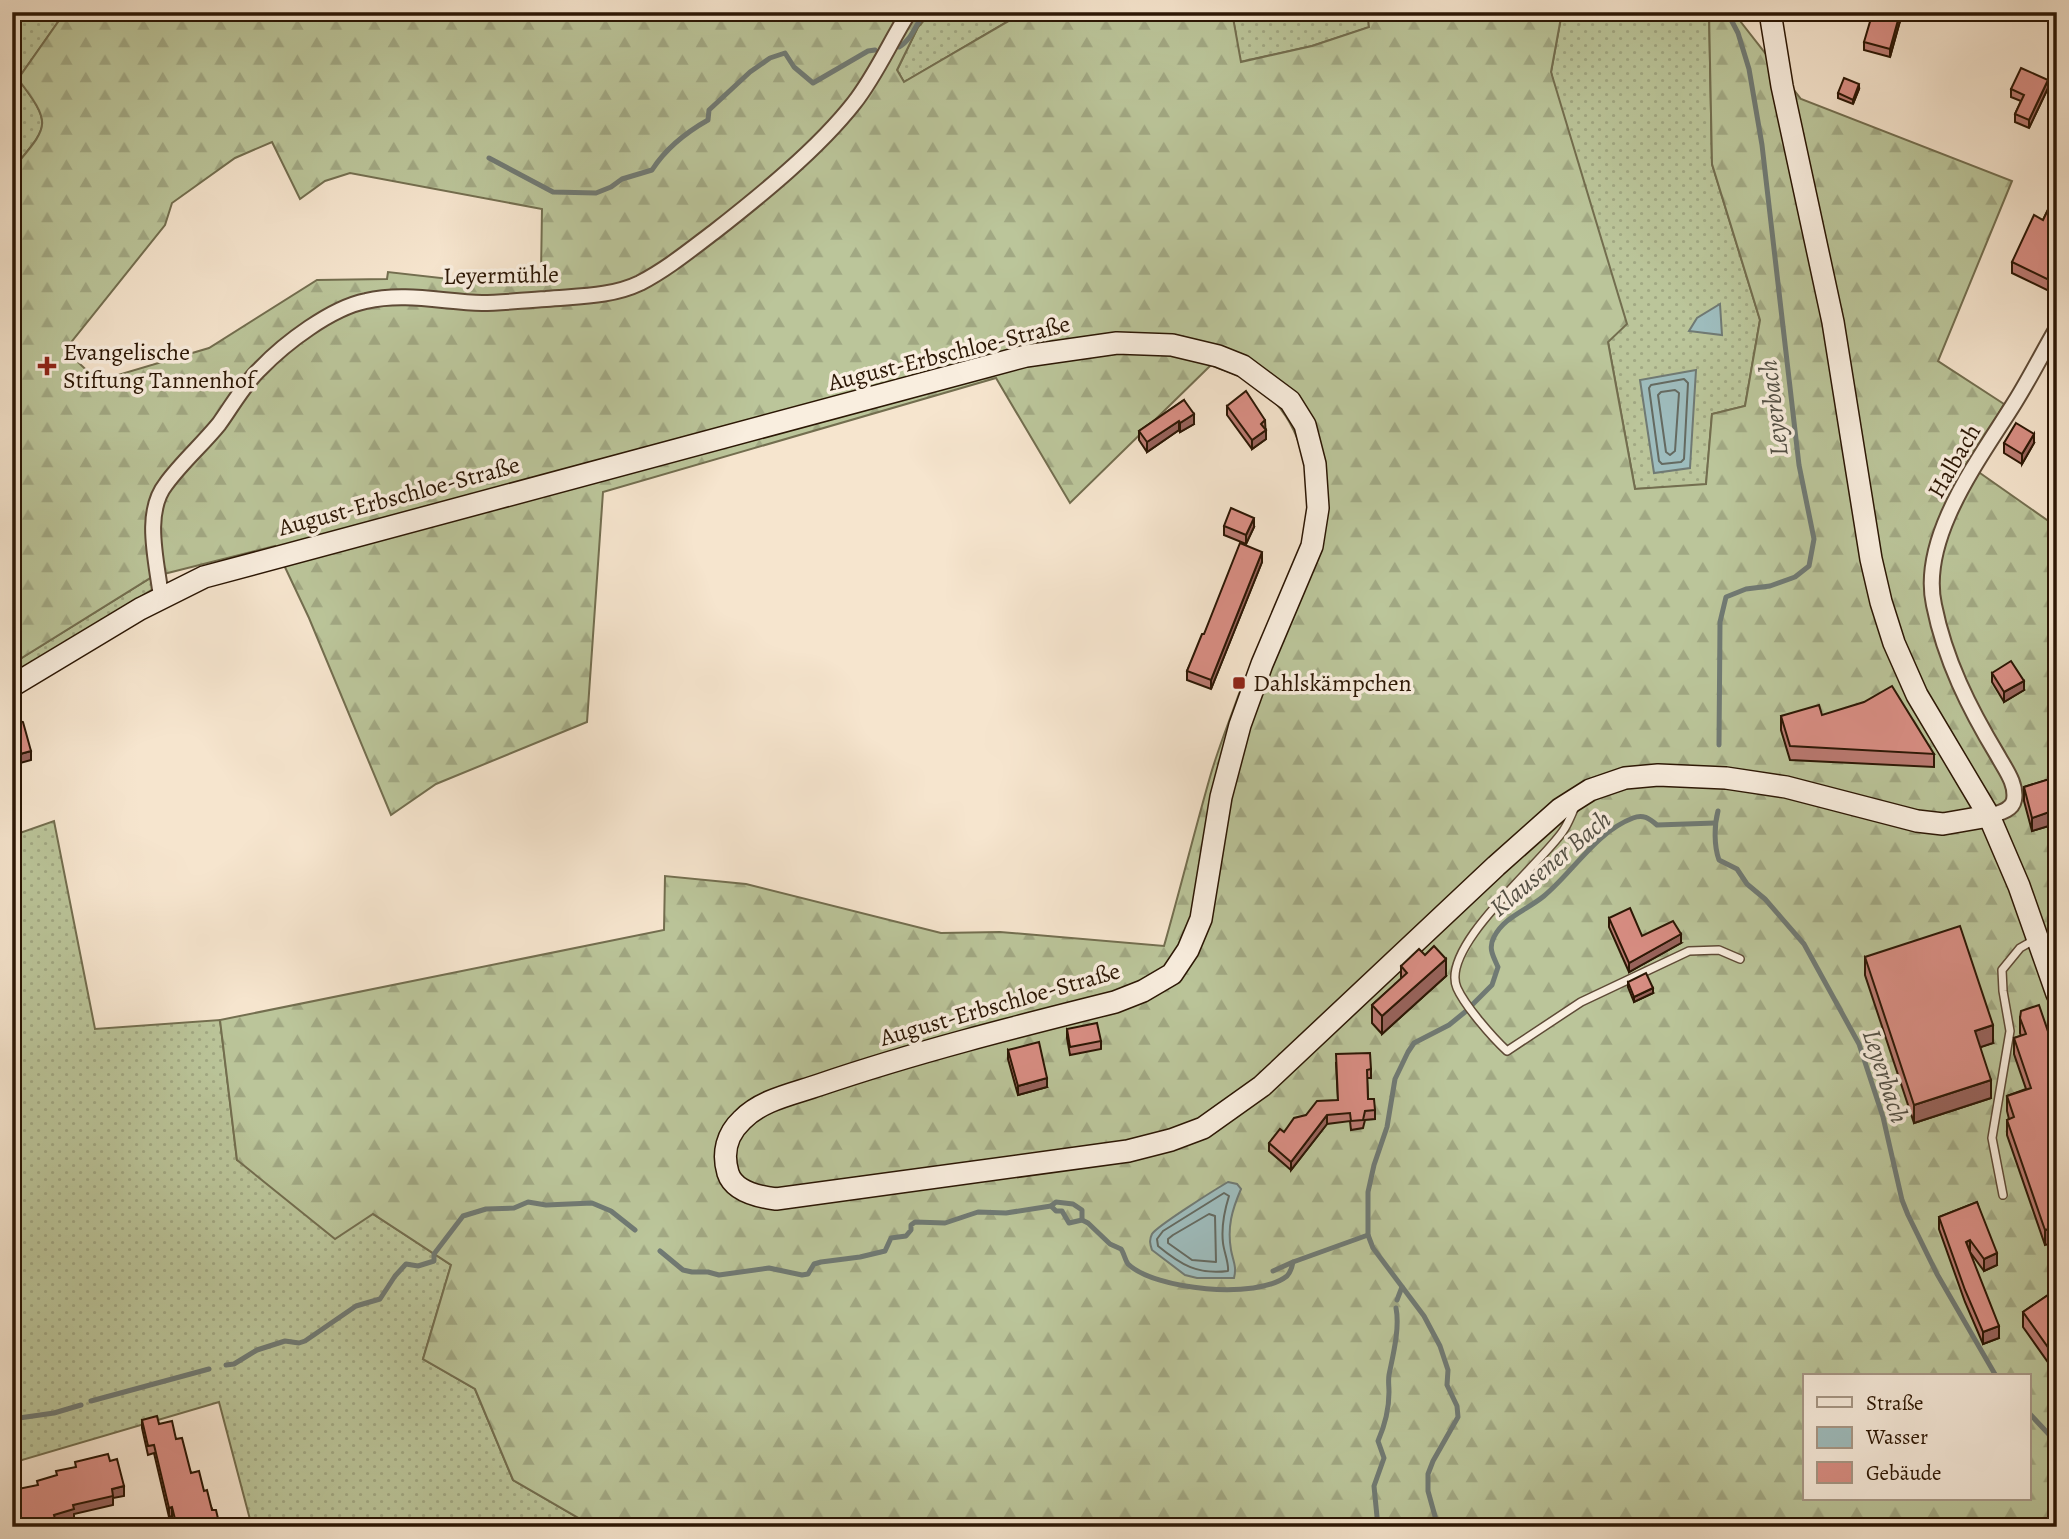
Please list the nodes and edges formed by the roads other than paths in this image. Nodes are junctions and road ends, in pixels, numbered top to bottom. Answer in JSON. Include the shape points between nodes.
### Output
{"nodes":[{"id":1,"x":909,"y":12,"type":"edge"},
{"id":2,"x":1770,"y":16,"type":"edge"},
{"id":3,"x":2057,"y":328,"type":"edge"},
{"id":4,"x":161,"y":597,"type":"junction"},
{"id":5,"x":12,"y":686,"type":"edge"},
{"id":6,"x":1579,"y":796,"type":"junction"},
{"id":7,"x":1989,"y":816,"type":"junction"},
{"id":8,"x":2038,"y":938,"type":"junction"},
{"id":9,"x":1740,"y":959,"type":"dead end"},
{"id":10,"x":2057,"y":994,"type":"edge"},
{"id":11,"x":2003,"y":1195,"type":"dead end"}],
"edges":[{"from":1,"to":4,"type":"street","name":"Leyermühle","via":[[854,104],[828,131],[736,214],[639,283],[590,295],[484,303],[405,297],[365,301],[335,313],[281,351],[258,370],[210,436],[165,485],[156,503],[153,516]]},
{"from":2,"to":7,"type":"main road","via":[[1833,322],[1881,601],[1917,695]]},
{"from":3,"to":7,"type":"street","name":"Halbach","via":[[1977,463],[1940,538],[1932,587],[1940,630],[1969,708],[2011,779],[2014,801],[2006,811]]},
{"from":4,"to":5,"type":"main road","name":"August-Erbschloe-Straße"},
{"from":4,"to":6,"type":"main road","name":"August-Erbschloe-Straße","via":[[204,577],[259,560],[1026,356],[1117,343],[1172,345],[1242,366],[1290,401],[1305,425],[1315,464],[1318,508],[1312,546],[1240,724],[1221,797],[1201,919],[1172,974],[1115,1002],[911,1055],[768,1102],[742,1119],[729,1138],[725,1155],[731,1178],[752,1196],[776,1199],[1128,1151],[1203,1128],[1262,1086],[1496,866]]},
{"from":6,"to":7,"type":"main road","name":"August-Erbschloe-Straße","via":[[1625,778],[1686,775],[1786,787],[1917,821],[1943,824]]},
{"from":6,"to":9,"type":"lane","via":[[1563,831],[1472,933],[1459,957],[1456,987],[1507,1051],[1580,1002],[1689,951],[1719,950]]},
{"from":7,"to":8,"type":"main road"},
{"from":8,"to":10,"type":"main road"},
{"from":8,"to":11,"type":"lane","via":[[2020,948],[2002,970],[2010,1031],[1992,1138]]}]}
